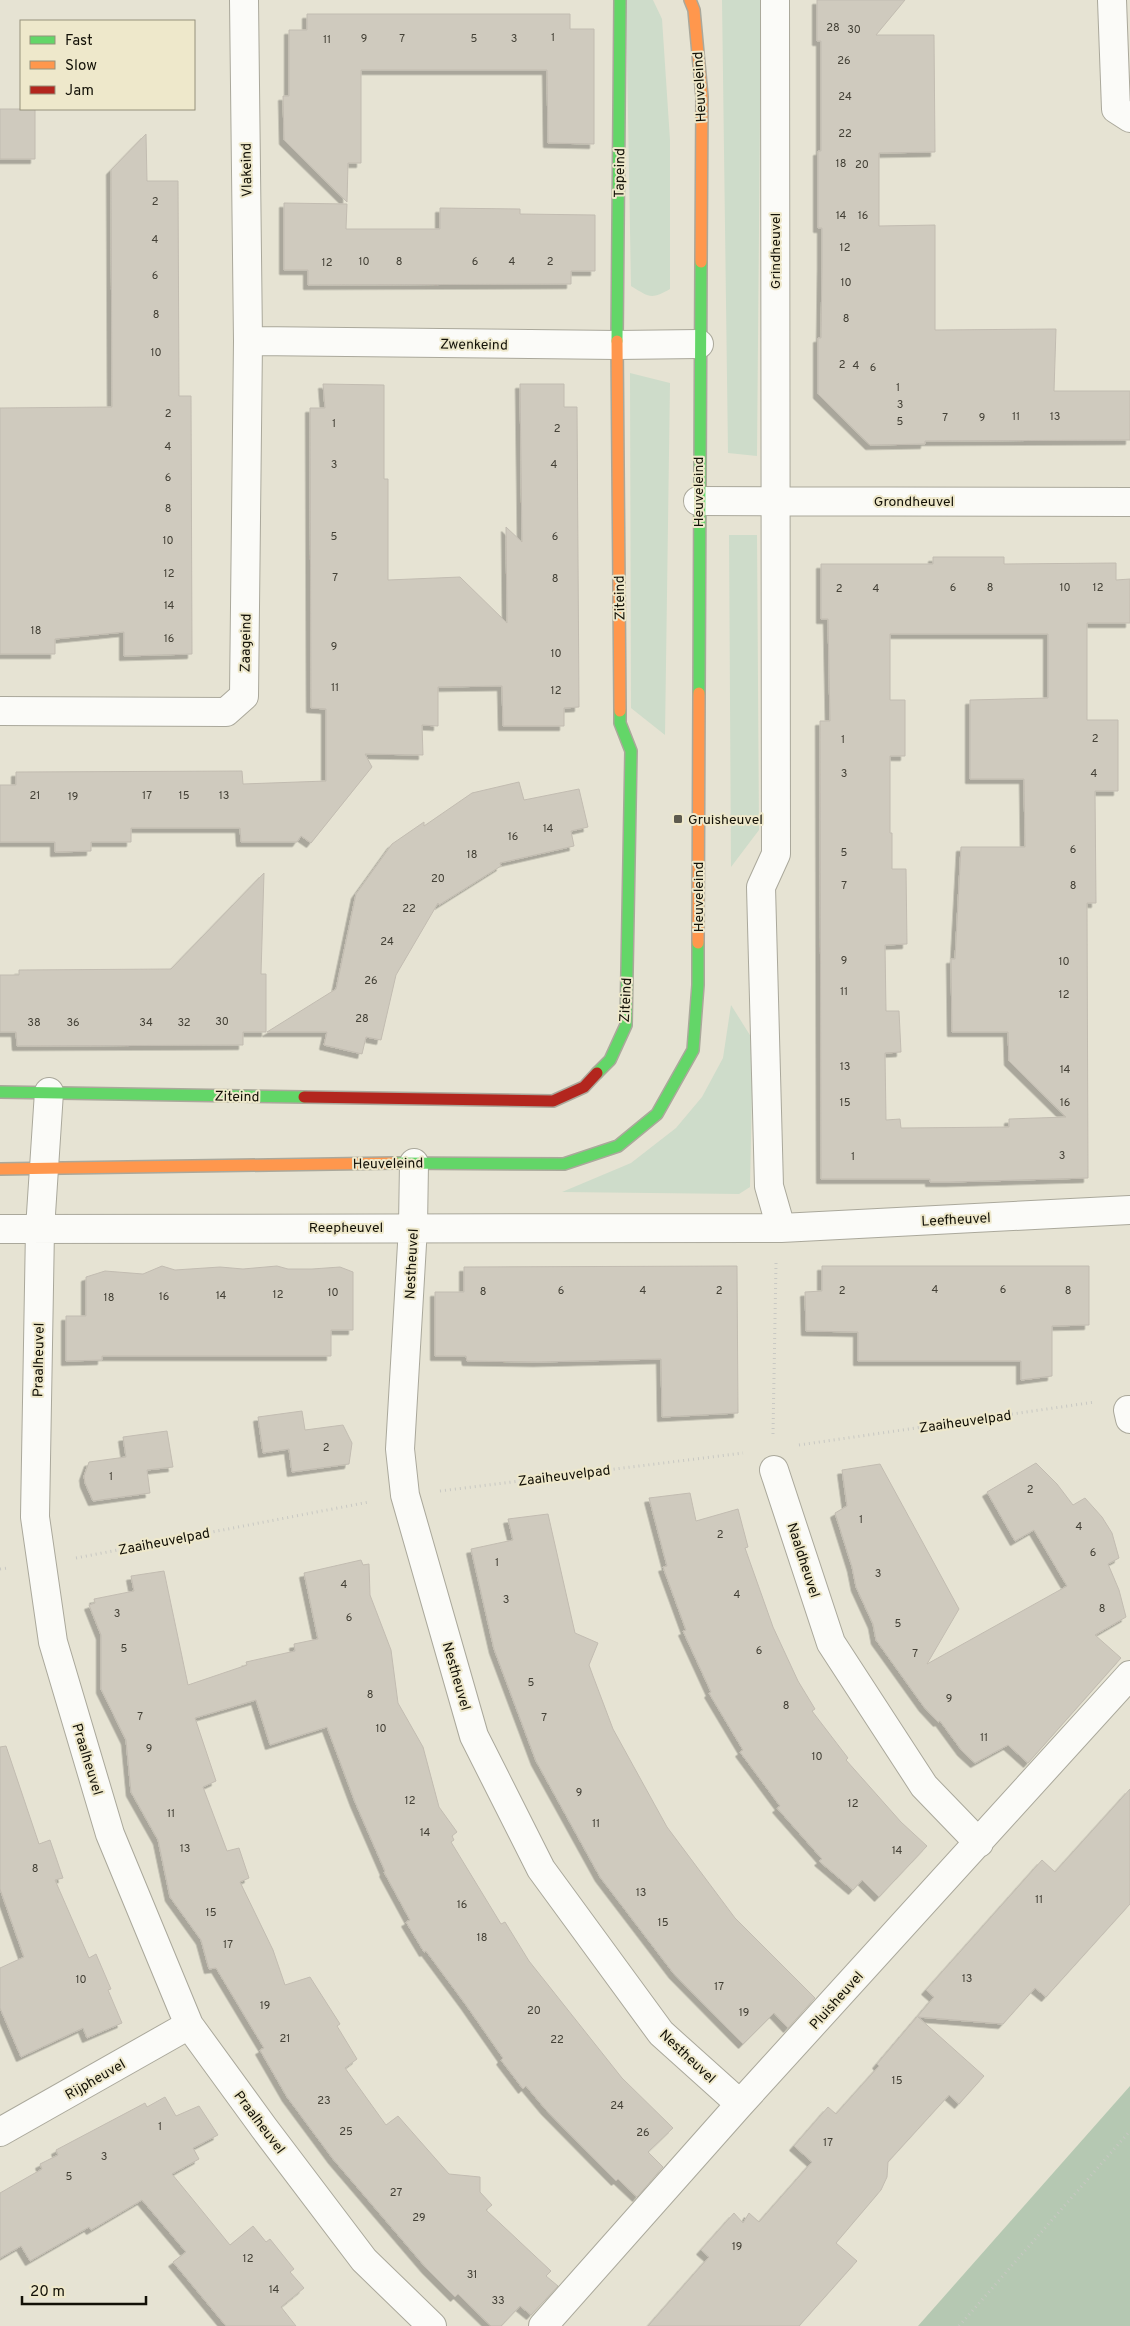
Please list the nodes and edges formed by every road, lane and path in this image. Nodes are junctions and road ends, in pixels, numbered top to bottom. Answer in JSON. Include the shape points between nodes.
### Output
{"nodes":[{"id":1,"x":244,"y":0,"type":"edge"},
{"id":2,"x":620,"y":0,"type":"edge"},
{"id":3,"x":690,"y":0,"type":"edge"},
{"id":4,"x":775,"y":0,"type":"edge"},
{"id":5,"x":1112,"y":0,"type":"edge"},
{"id":6,"x":1130,"y":118,"type":"edge"},
{"id":7,"x":248,"y":341,"type":"junction"},
{"id":8,"x":700,"y":344,"type":"junction"},
{"id":9,"x":617,"y":345,"type":"junction"},
{"id":10,"x":698,"y":501,"type":"junction"},
{"id":11,"x":775,"y":501,"type":"junction"},
{"id":12,"x":1130,"y":502,"type":"edge"},
{"id":13,"x":0,"y":711,"type":"edge"},
{"id":14,"x":0,"y":1092,"type":"edge"},
{"id":15,"x":49,"y":1092,"type":"junction"},
{"id":16,"x":414,"y":1163,"type":"junction"},
{"id":17,"x":0,"y":1168,"type":"edge"},
{"id":18,"x":45,"y":1168,"type":"junction"},
{"id":19,"x":1130,"y":1210,"type":"edge"},
{"id":20,"x":413,"y":1227,"type":"junction"},
{"id":21,"x":40,"y":1228,"type":"junction"},
{"id":22,"x":781,"y":1228,"type":"junction"},
{"id":23,"x":0,"y":1229,"type":"edge"},
{"id":24,"x":1101,"y":1401,"type":"dead end"},
{"id":25,"x":773,"y":1459,"type":"junction"},
{"id":26,"x":405,"y":1495,"type":"junction"},
{"id":27,"x":43,"y":1563,"type":"junction"},
{"id":28,"x":0,"y":1569,"type":"edge"},
{"id":29,"x":1130,"y":1674,"type":"edge"},
{"id":30,"x":979,"y":1843,"type":"junction"},
{"id":31,"x":189,"y":2025,"type":"junction"},
{"id":32,"x":740,"y":2104,"type":"junction"},
{"id":33,"x":1130,"y":2131,"type":"edge"},
{"id":34,"x":0,"y":2132,"type":"edge"},
{"id":35,"x":432,"y":2326,"type":"edge"},
{"id":36,"x":543,"y":2326,"type":"edge"},
{"id":37,"x":959,"y":2326,"type":"edge"}],
"edges":[{"from":1,"to":7,"type":"street","name":"Vlakeind"},
{"from":2,"to":9,"type":"street","name":"Tapeind"},
{"from":3,"to":8,"type":"street","name":"Heuveleind","via":[[694,10],[702,97]]},
{"from":4,"to":11,"type":"street","name":"Grindheuvel"},
{"from":5,"to":6,"type":"street","via":[[1116,109]]},
{"from":7,"to":9,"type":"street","name":"Zwenkeind"},
{"from":7,"to":13,"type":"street","name":"Zaageind","via":[[244,696],[226,712]]},
{"from":8,"to":9,"type":"street","name":"Zwenkeind"},
{"from":8,"to":10,"type":"street","name":"Heuveleind"},
{"from":9,"to":15,"type":"street","name":"Ziteind","via":[[620,722],[631,751],[626,1025],[610,1060],[584,1087],[553,1101]]},
{"from":10,"to":11,"type":"street","name":"Grondheuvel"},
{"from":10,"to":16,"type":"street","name":"Heuveleind","via":[[698,985],[692,1050],[657,1114],[618,1146],[564,1164]]},
{"from":11,"to":12,"type":"street","name":"Grondheuvel"},
{"from":11,"to":22,"type":"street","via":[[776,854],[761,886],[769,1186]]},
{"from":14,"to":15,"type":"street","name":"Ziteind"},
{"from":15,"to":18,"type":"street","name":"Praalheuvel"},
{"from":16,"to":18,"type":"street","name":"Heuveleind"},
{"from":16,"to":20,"type":"street","name":"Nestheuvel"},
{"from":17,"to":18,"type":"street","name":"Heuveleind"},
{"from":18,"to":21,"type":"street","name":"Praalheuvel"},
{"from":19,"to":22,"type":"street","name":"Leefheuvel"},
{"from":20,"to":21,"type":"street","name":"Reepheuvel"},
{"from":20,"to":22,"type":"street","name":"Reepheuvel"},
{"from":20,"to":26,"type":"street","name":"Nestheuvel","via":[[400,1449]]},
{"from":21,"to":23,"type":"street","name":"Reepheuvel"},
{"from":21,"to":27,"type":"street","name":"Praalheuvel","via":[[35,1517]]},
{"from":22,"to":25,"type":"path","via":[[776,1251]]},
{"from":24,"to":25,"type":"path","name":"Zaaiheuvelpad"},
{"from":25,"to":26,"type":"path","name":"Zaaiheuvelpad"},
{"from":25,"to":30,"type":"street","name":"Naaldheuvel","via":[[831,1643],[924,1786]]},
{"from":26,"to":27,"type":"path","name":"Zaaiheuvelpad"},
{"from":26,"to":32,"type":"street","name":"Nestheuvel","via":[[474,1736],[541,1869],[661,2034]]},
{"from":27,"to":28,"type":"path","name":"Zaaiheuvelpad"},
{"from":27,"to":31,"type":"street","name":"Praalheuvel","via":[[53,1642],[110,1834]]},
{"from":29,"to":30,"type":"street","name":"Pluisheuvel"},
{"from":30,"to":32,"type":"street","name":"Pluisheuvel"},
{"from":31,"to":34,"type":"street","name":"Rijpheuvel"},
{"from":31,"to":35,"type":"street","name":"Praalheuvel","via":[[364,2260]]},
{"from":32,"to":36,"type":"street","name":"Pluisheuvel"},
{"from":33,"to":37,"type":"path"}]}
